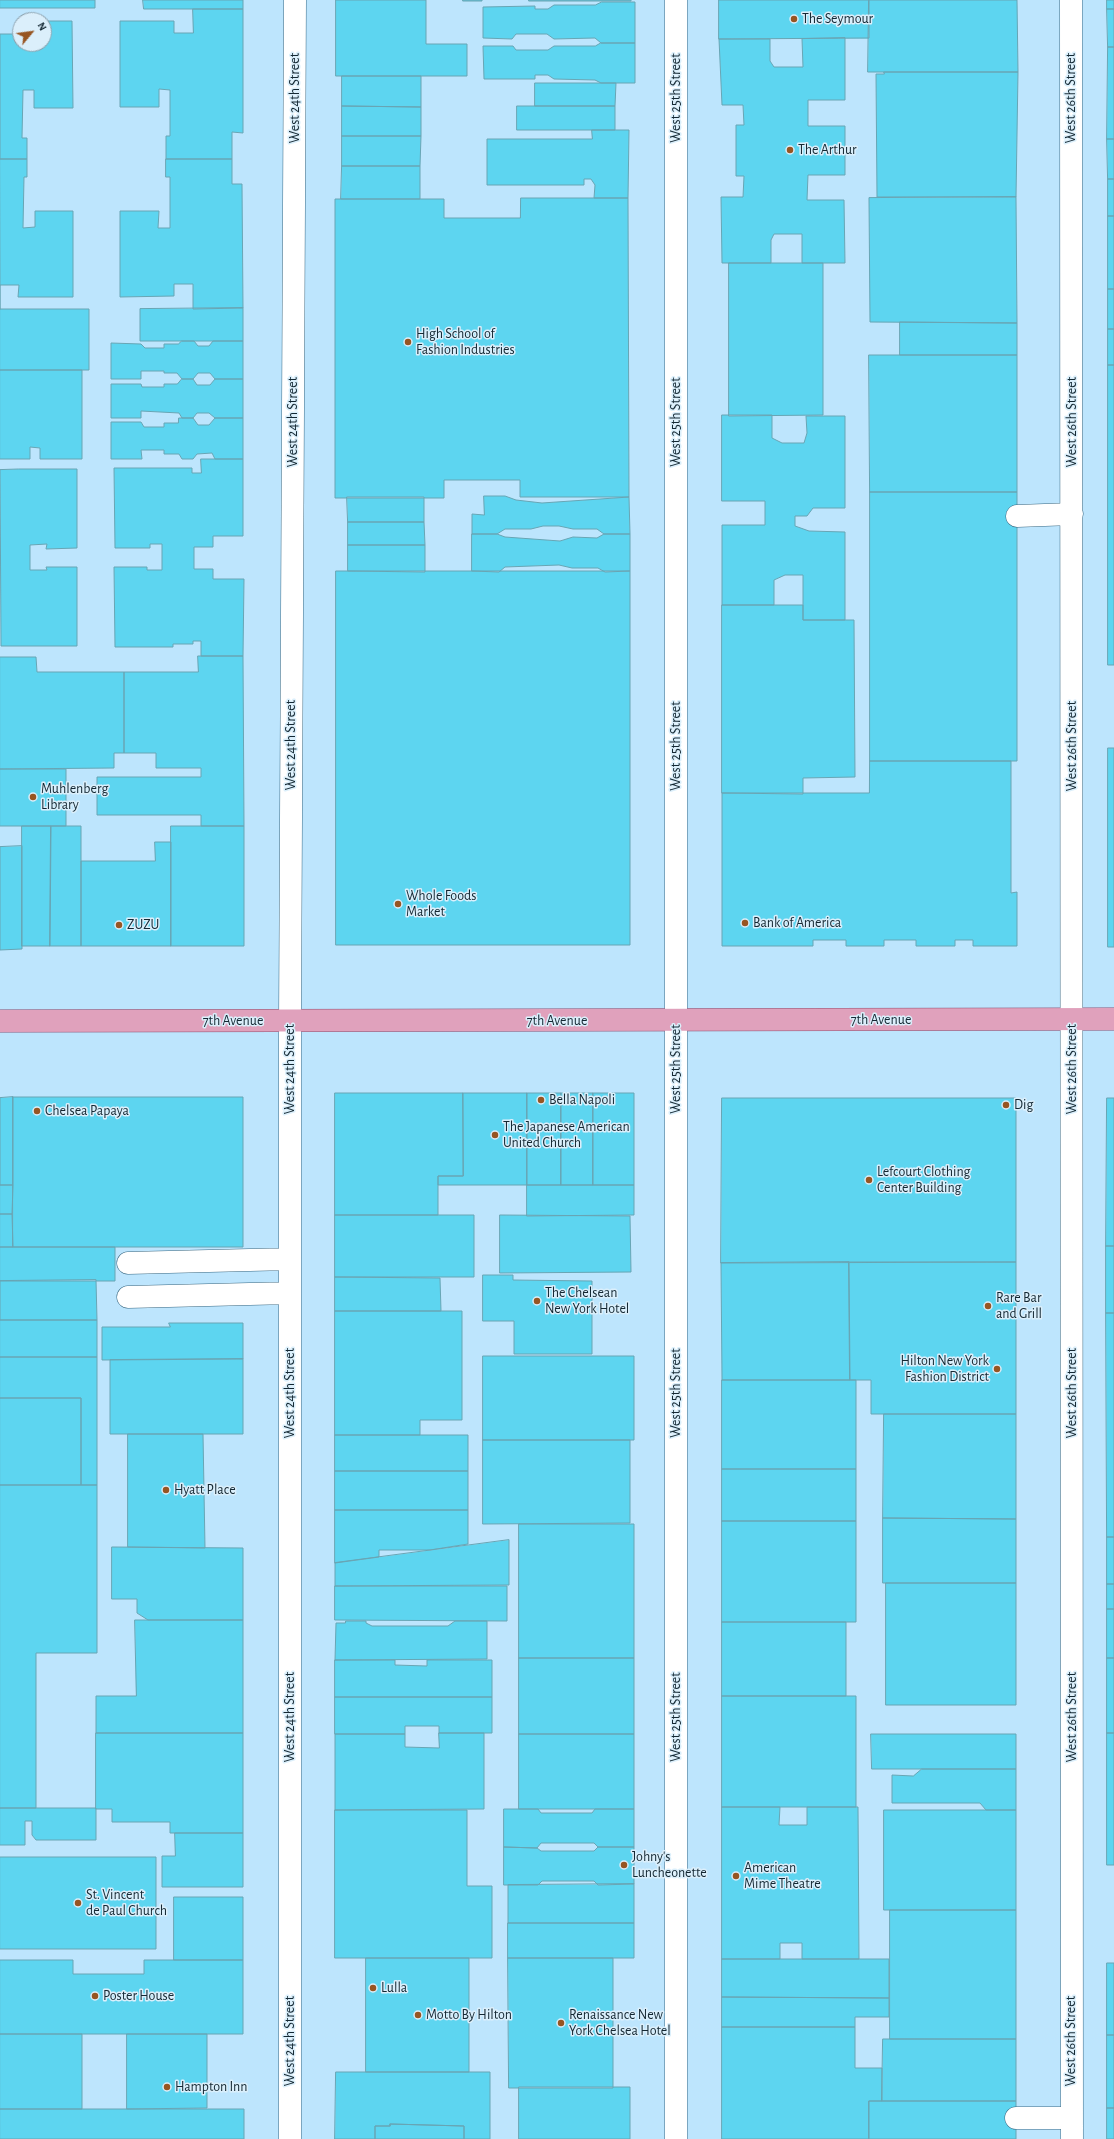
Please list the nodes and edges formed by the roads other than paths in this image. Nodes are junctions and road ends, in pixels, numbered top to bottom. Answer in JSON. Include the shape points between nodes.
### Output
{"nodes":[{"id":1,"x":295,"y":0,"type":"edge"},
{"id":2,"x":676,"y":0,"type":"edge"},
{"id":3,"x":1071,"y":0,"type":"edge"},
{"id":4,"x":1072,"y":514,"type":"junction"},
{"id":5,"x":1017,"y":516,"type":"dead end"},
{"id":6,"x":1072,"y":1019,"type":"junction"},
{"id":7,"x":1114,"y":1019,"type":"edge"},
{"id":8,"x":0,"y":1021,"type":"edge"},
{"id":9,"x":290,"y":1021,"type":"junction"},
{"id":10,"x":676,"y":1021,"type":"junction"},
{"id":11,"x":290,"y":1260,"type":"junction"},
{"id":12,"x":128,"y":1263,"type":"dead end"},
{"id":13,"x":290,"y":1293,"type":"junction"},
{"id":14,"x":128,"y":1298,"type":"dead end"},
{"id":15,"x":1016,"y":2118,"type":"dead end"},
{"id":16,"x":1072,"y":2129,"type":"edge"},
{"id":17,"x":290,"y":2139,"type":"edge"},
{"id":18,"x":676,"y":2139,"type":"edge"}],
"edges":[{"from":1,"to":9,"type":"street","name":"West 24th Street"},
{"from":2,"to":10,"type":"street","name":"West 25th Street"},
{"from":3,"to":4,"type":"street","name":"West 26th Street"},
{"from":4,"to":5,"type":"street"},
{"from":4,"to":6,"type":"street","name":"West 26th Street"},
{"from":6,"to":7,"type":"main road","name":"7th Avenue"},
{"from":6,"to":10,"type":"main road","name":"7th Avenue"},
{"from":6,"to":16,"type":"street","name":"West 26th Street"},
{"from":8,"to":9,"type":"main road","name":"7th Avenue"},
{"from":9,"to":10,"type":"main road","name":"7th Avenue"},
{"from":9,"to":11,"type":"street","name":"West 24th Street"},
{"from":10,"to":18,"type":"street","name":"West 25th Street"},
{"from":11,"to":12,"type":"street"},
{"from":11,"to":13,"type":"street","name":"West 24th Street"},
{"from":13,"to":14,"type":"street"},
{"from":13,"to":17,"type":"street","name":"West 24th Street"},
{"from":15,"to":16,"type":"street"}]}
